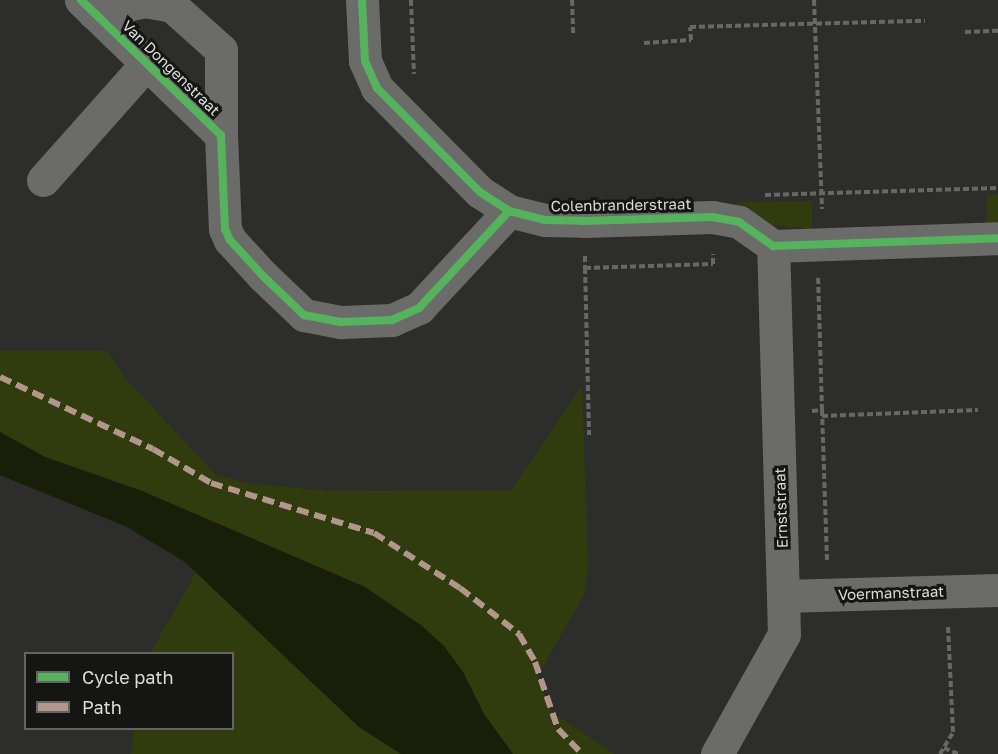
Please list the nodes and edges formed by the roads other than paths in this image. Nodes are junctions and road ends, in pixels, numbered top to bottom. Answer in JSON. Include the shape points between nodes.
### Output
{"nodes":[{"id":1,"x":362,"y":0,"type":"edge"},
{"id":2,"x":87,"y":6,"type":"edge"},
{"id":3,"x":147,"y":63,"type":"junction"},
{"id":4,"x":221,"y":135,"type":"junction"},
{"id":5,"x":43,"y":180,"type":"dead end"},
{"id":6,"x":509,"y":211,"type":"junction"},
{"id":7,"x":998,"y":238,"type":"edge"},
{"id":8,"x":773,"y":246,"type":"junction"},
{"id":9,"x":998,"y":590,"type":"edge"},
{"id":10,"x":783,"y":596,"type":"junction"},
{"id":11,"x":717,"y":754,"type":"edge"}],
"edges":[{"from":1,"to":6,"type":"street","name":"Colenbranderstraat","via":[[363,46],[369,75],[385,98],[480,192]]},
{"from":2,"to":3,"type":"street","name":"Van Dongenstraat"},
{"from":2,"to":4,"type":"street","name":"Van Dongenstraat","via":[[144,1],[172,6],[221,50]]},
{"from":3,"to":4,"type":"street","name":"Van Dongenstraat"},
{"from":3,"to":5,"type":"street","name":"Van Dongenstraat"},
{"from":4,"to":6,"type":"street","name":"Van Dongenstraat","via":[[223,213],[230,240],[304,315],[322,320],[392,320],[419,308]]},
{"from":6,"to":8,"type":"street","name":"Colenbranderstraat","via":[[527,218],[555,220],[712,218],[739,222]]},
{"from":7,"to":8,"type":"street"},
{"from":8,"to":10,"type":"street","name":"Ernststraat"},
{"from":9,"to":10,"type":"street","name":"Voermanstraat"},
{"from":10,"to":11,"type":"street","name":"Ernststraat","via":[[784,634]]}]}
